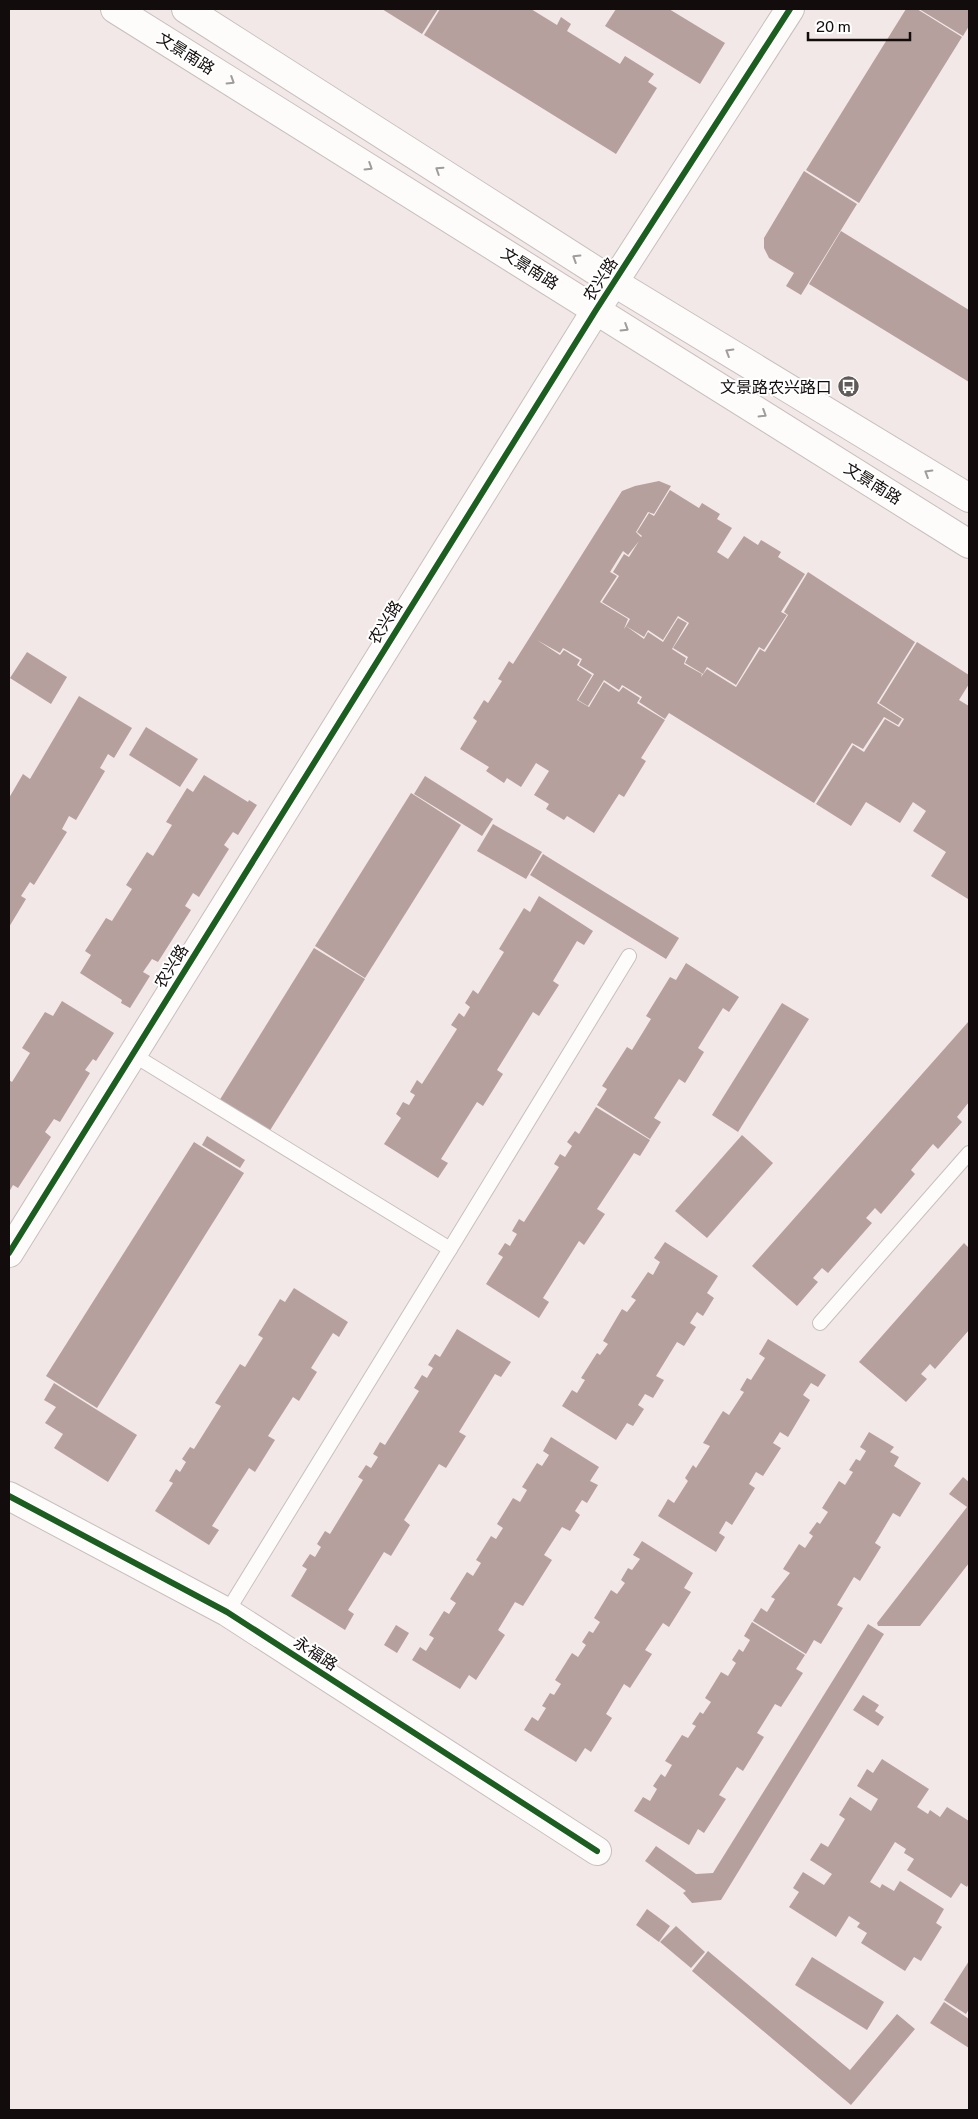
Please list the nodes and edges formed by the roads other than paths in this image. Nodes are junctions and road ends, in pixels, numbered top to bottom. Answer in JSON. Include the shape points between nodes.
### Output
{"nodes":[{"id":1,"x":115,"y":9,"type":"edge"},
{"id":2,"x":186,"y":9,"type":"edge"},
{"id":3,"x":790,"y":9,"type":"edge"},
{"id":4,"x":614,"y":282,"type":"junction"},
{"id":5,"x":596,"y":310,"type":"junction"},
{"id":6,"x":969,"y":498,"type":"edge"},
{"id":7,"x":969,"y":544,"type":"edge"},
{"id":8,"x":629,"y":956,"type":"dead end"},
{"id":9,"x":132,"y":1054,"type":"junction"},
{"id":10,"x":969,"y":1153,"type":"edge"},
{"id":11,"x":450,"y":1248,"type":"junction"},
{"id":12,"x":9,"y":1253,"type":"edge"},
{"id":13,"x":820,"y":1323,"type":"dead end"},
{"id":14,"x":9,"y":1496,"type":"edge"},
{"id":15,"x":227,"y":1612,"type":"junction"},
{"id":16,"x":597,"y":1851,"type":"dead end"}],
"edges":[{"from":1,"to":5,"type":"street","name":"文景南路","one_way":true},
{"from":4,"to":2,"type":"street","name":"文景南路","one_way":true},
{"from":3,"to":4,"type":"street","name":"农兴路"},
{"from":4,"to":5,"type":"street","name":"农兴路"},
{"from":6,"to":4,"type":"street","name":"文景南路","one_way":true},
{"from":5,"to":7,"type":"street","name":"文景南路","one_way":true},
{"from":5,"to":9,"type":"street","name":"农兴路"},
{"from":8,"to":11,"type":"lane"},
{"from":9,"to":11,"type":"lane"},
{"from":9,"to":12,"type":"street","name":"农兴路"},
{"from":10,"to":13,"type":"lane"},
{"from":11,"to":15,"type":"lane"},
{"from":14,"to":15,"type":"street","name":"永福路"},
{"from":15,"to":16,"type":"street","name":"永福路"}]}
